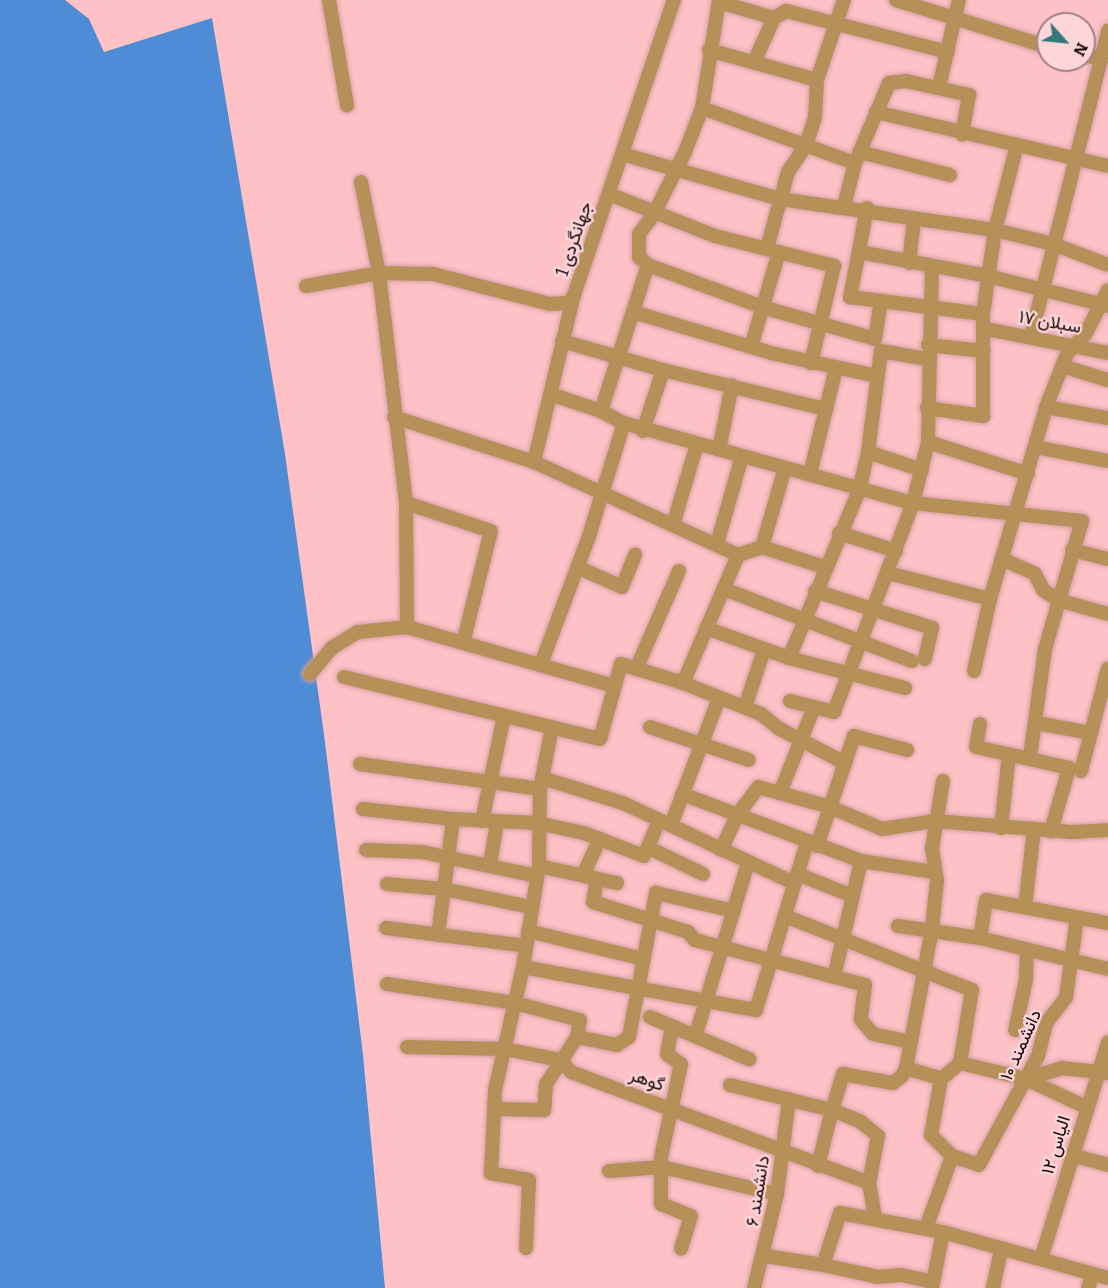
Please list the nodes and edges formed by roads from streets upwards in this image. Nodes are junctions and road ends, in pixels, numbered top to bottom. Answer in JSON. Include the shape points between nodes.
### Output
{"nodes":[{"id":1,"x":329,"y":0,"type":"edge"},
{"id":2,"x":674,"y":0,"type":"edge"},
{"id":3,"x":844,"y":0,"type":"edge"},
{"id":4,"x":896,"y":0,"type":"edge"},
{"id":5,"x":959,"y":0,"type":"edge"},
{"id":6,"x":719,"y":1,"type":"edge"},
{"id":7,"x":783,"y":10,"type":"edge"},
{"id":8,"x":955,"y":20,"type":"junction"},
{"id":9,"x":835,"y":25,"type":"junction"},
{"id":10,"x":1108,"y":31,"type":"edge"},
{"id":11,"x":1036,"y":44,"type":"edge"},
{"id":12,"x":709,"y":50,"type":"junction"},
{"id":13,"x":948,"y":52,"type":"junction"},
{"id":14,"x":1096,"y":58,"type":"edge"},
{"id":15,"x":1102,"y":59,"type":"junction"},
{"id":16,"x":754,"y":63,"type":"junction"},
{"id":17,"x":817,"y":80,"type":"junction"},
{"id":18,"x":939,"y":87,"type":"junction"},
{"id":19,"x":347,"y":105,"type":"dead end"},
{"id":20,"x":702,"y":108,"type":"junction"},
{"id":21,"x":876,"y":112,"type":"junction"},
{"id":22,"x":962,"y":134,"type":"junction"},
{"id":23,"x":806,"y":145,"type":"junction"},
{"id":24,"x":1017,"y":145,"type":"junction"},
{"id":25,"x":622,"y":154,"type":"junction"},
{"id":26,"x":1077,"y":157,"type":"junction"},
{"id":27,"x":858,"y":158,"type":"junction"},
{"id":28,"x":1108,"y":166,"type":"edge"},
{"id":29,"x":674,"y":170,"type":"junction"},
{"id":30,"x":950,"y":174,"type":"dead end"},
{"id":31,"x":361,"y":182,"type":"dead end"},
{"id":32,"x":609,"y":194,"type":"junction"},
{"id":33,"x":780,"y":199,"type":"junction"},
{"id":34,"x":844,"y":206,"type":"junction"},
{"id":35,"x":867,"y":208,"type":"junction"},
{"id":36,"x":654,"y":214,"type":"junction"},
{"id":37,"x":914,"y":219,"type":"junction"},
{"id":38,"x":995,"y":230,"type":"junction"},
{"id":39,"x":1053,"y":244,"type":"junction"},
{"id":40,"x":773,"y":250,"type":"junction"},
{"id":41,"x":859,"y":252,"type":"junction"},
{"id":42,"x":909,"y":263,"type":"junction"},
{"id":43,"x":648,"y":265,"type":"junction"},
{"id":44,"x":1108,"y":265,"type":"edge"},
{"id":45,"x":933,"y":267,"type":"junction"},
{"id":46,"x":379,"y":273,"type":"junction"},
{"id":47,"x":988,"y":276,"type":"junction"},
{"id":48,"x":306,"y":286,"type":"dead end"},
{"id":49,"x":1042,"y":290,"type":"junction"},
{"id":50,"x":1108,"y":290,"type":"edge"},
{"id":51,"x":573,"y":298,"type":"junction"},
{"id":52,"x":881,"y":303,"type":"junction"},
{"id":53,"x":1105,"y":305,"type":"edge"},
{"id":54,"x":765,"y":308,"type":"junction"},
{"id":55,"x":930,"y":309,"type":"junction"},
{"id":56,"x":633,"y":312,"type":"junction"},
{"id":57,"x":983,"y":314,"type":"junction"},
{"id":58,"x":820,"y":326,"type":"junction"},
{"id":59,"x":986,"y":329,"type":"junction"},
{"id":60,"x":1031,"y":336,"type":"junction"},
{"id":61,"x":562,"y":341,"type":"junction"},
{"id":62,"x":1077,"y":344,"type":"junction"},
{"id":63,"x":751,"y":347,"type":"junction"},
{"id":64,"x":984,"y":351,"type":"junction"},
{"id":65,"x":928,"y":352,"type":"junction"},
{"id":66,"x":1108,"y":353,"type":"edge"},
{"id":67,"x":619,"y":359,"type":"junction"},
{"id":68,"x":811,"y":363,"type":"junction"},
{"id":69,"x":1062,"y":366,"type":"junction"},
{"id":70,"x":836,"y":368,"type":"junction"},
{"id":71,"x":663,"y":370,"type":"junction"},
{"id":72,"x":877,"y":376,"type":"junction"},
{"id":73,"x":1108,"y":380,"type":"edge"},
{"id":74,"x":732,"y":385,"type":"junction"},
{"id":75,"x":550,"y":394,"type":"junction"},
{"id":76,"x":1046,"y":407,"type":"junction"},
{"id":77,"x":927,"y":408,"type":"junction"},
{"id":78,"x":826,"y":409,"type":"junction"},
{"id":79,"x":601,"y":411,"type":"junction"},
{"id":80,"x":394,"y":417,"type":"junction"},
{"id":81,"x":1108,"y":418,"type":"edge"},
{"id":82,"x":624,"y":423,"type":"junction"},
{"id":83,"x":644,"y":431,"type":"junction"},
{"id":84,"x":928,"y":442,"type":"junction"},
{"id":85,"x":698,"y":444,"type":"junction"},
{"id":86,"x":1035,"y":447,"type":"junction"},
{"id":87,"x":719,"y":450,"type":"junction"},
{"id":88,"x":868,"y":452,"type":"junction"},
{"id":89,"x":742,"y":456,"type":"junction"},
{"id":90,"x":1108,"y":461,"type":"edge"},
{"id":91,"x":534,"y":462,"type":"junction"},
{"id":92,"x":785,"y":468,"type":"junction"},
{"id":93,"x":922,"y":470,"type":"junction"},
{"id":94,"x":810,"y":474,"type":"junction"},
{"id":95,"x":1028,"y":474,"type":"junction"},
{"id":96,"x":859,"y":491,"type":"junction"},
{"id":97,"x":603,"y":493,"type":"junction"},
{"id":98,"x":406,"y":503,"type":"junction"},
{"id":99,"x":913,"y":503,"type":"junction"},
{"id":100,"x":1016,"y":516,"type":"junction"},
{"id":101,"x":673,"y":525,"type":"junction"},
{"id":102,"x":839,"y":533,"type":"junction"},
{"id":103,"x":717,"y":544,"type":"junction"},
{"id":104,"x":762,"y":547,"type":"junction"},
{"id":105,"x":1072,"y":550,"type":"junction"},
{"id":106,"x":896,"y":551,"type":"junction"},
{"id":107,"x":635,"y":554,"type":"dead end"},
{"id":108,"x":738,"y":555,"type":"junction"},
{"id":109,"x":1002,"y":559,"type":"junction"},
{"id":110,"x":1108,"y":559,"type":"edge"},
{"id":111,"x":577,"y":567,"type":"junction"},
{"id":112,"x":824,"y":567,"type":"junction"},
{"id":113,"x":679,"y":571,"type":"dead end"},
{"id":114,"x":888,"y":573,"type":"junction"},
{"id":115,"x":724,"y":589,"type":"junction"},
{"id":116,"x":815,"y":591,"type":"junction"},
{"id":117,"x":990,"y":599,"type":"junction"},
{"id":118,"x":1058,"y":600,"type":"junction"},
{"id":119,"x":873,"y":611,"type":"junction"},
{"id":120,"x":1108,"y":614,"type":"edge"},
{"id":121,"x":804,"y":619,"type":"junction"},
{"id":122,"x":407,"y":627,"type":"junction"},
{"id":123,"x":706,"y":628,"type":"junction"},
{"id":124,"x":861,"y":642,"type":"junction"},
{"id":125,"x":463,"y":643,"type":"junction"},
{"id":126,"x":764,"y":650,"type":"junction"},
{"id":127,"x":789,"y":658,"type":"junction"},
{"id":128,"x":541,"y":664,"type":"junction"},
{"id":129,"x":1108,"y":668,"type":"edge"},
{"id":130,"x":636,"y":669,"type":"junction"},
{"id":131,"x":974,"y":671,"type":"dead end"},
{"id":132,"x":848,"y":673,"type":"junction"},
{"id":133,"x":310,"y":674,"type":"dead end"},
{"id":134,"x":344,"y":677,"type":"dead end"},
{"id":135,"x":683,"y":683,"type":"junction"},
{"id":136,"x":614,"y":686,"type":"junction"},
{"id":137,"x":905,"y":688,"type":"dead end"},
{"id":138,"x":719,"y":698,"type":"junction"},
{"id":139,"x":790,"y":701,"type":"dead end"},
{"id":140,"x":745,"y":707,"type":"junction"},
{"id":141,"x":814,"y":707,"type":"junction"},
{"id":142,"x":504,"y":716,"type":"junction"},
{"id":143,"x":1037,"y":723,"type":"junction"},
{"id":144,"x":980,"y":724,"type":"dead end"},
{"id":145,"x":552,"y":727,"type":"junction"},
{"id":146,"x":650,"y":728,"type":"dead end"},
{"id":147,"x":1091,"y":733,"type":"junction"},
{"id":148,"x":801,"y":741,"type":"junction"},
{"id":149,"x":704,"y":745,"type":"junction"},
{"id":150,"x":907,"y":750,"type":"dead end"},
{"id":151,"x":1009,"y":754,"type":"junction"},
{"id":152,"x":1030,"y":757,"type":"junction"},
{"id":153,"x":749,"y":760,"type":"dead end"},
{"id":154,"x":845,"y":763,"type":"junction"},
{"id":155,"x":360,"y":764,"type":"dead end"},
{"id":156,"x":1081,"y":771,"type":"dead end"},
{"id":157,"x":943,"y":781,"type":"dead end"},
{"id":158,"x":492,"y":782,"type":"junction"},
{"id":159,"x":541,"y":783,"type":"junction"},
{"id":160,"x":780,"y":793,"type":"junction"},
{"id":161,"x":682,"y":794,"type":"junction"},
{"id":162,"x":830,"y":807,"type":"junction"},
{"id":163,"x":363,"y":809,"type":"dead end"},
{"id":164,"x":738,"y":814,"type":"junction"},
{"id":165,"x":453,"y":819,"type":"junction"},
{"id":166,"x":482,"y":821,"type":"junction"},
{"id":167,"x":935,"y":821,"type":"junction"},
{"id":168,"x":497,"y":823,"type":"junction"},
{"id":169,"x":537,"y":823,"type":"junction"},
{"id":170,"x":665,"y":823,"type":"junction"},
{"id":171,"x":1001,"y":828,"type":"junction"},
{"id":172,"x":1034,"y":829,"type":"junction"},
{"id":173,"x":1108,"y":830,"type":"edge"},
{"id":174,"x":1051,"y":831,"type":"junction"},
{"id":175,"x":600,"y":839,"type":"junction"},
{"id":176,"x":812,"y":844,"type":"junction"},
{"id":177,"x":649,"y":848,"type":"junction"},
{"id":178,"x":366,"y":850,"type":"dead end"},
{"id":179,"x":722,"y":850,"type":"junction"},
{"id":180,"x":448,"y":856,"type":"junction"},
{"id":181,"x":861,"y":861,"type":"junction"},
{"id":182,"x":748,"y":863,"type":"junction"},
{"id":183,"x":490,"y":864,"type":"junction"},
{"id":184,"x":538,"y":871,"type":"junction"},
{"id":185,"x":935,"y":872,"type":"junction"},
{"id":186,"x":703,"y":874,"type":"dead end"},
{"id":187,"x":590,"y":877,"type":"junction"},
{"id":188,"x":796,"y":878,"type":"junction"},
{"id":189,"x":617,"y":883,"type":"dead end"},
{"id":190,"x":387,"y":884,"type":"dead end"},
{"id":191,"x":444,"y":890,"type":"junction"},
{"id":192,"x":853,"y":896,"type":"junction"},
{"id":193,"x":1025,"y":907,"type":"junction"},
{"id":194,"x":531,"y":908,"type":"junction"},
{"id":195,"x":734,"y":911,"type":"junction"},
{"id":196,"x":785,"y":916,"type":"junction"},
{"id":197,"x":1077,"y":918,"type":"junction"},
{"id":198,"x":652,"y":919,"type":"junction"},
{"id":199,"x":1108,"y":923,"type":"edge"},
{"id":200,"x":898,"y":927,"type":"dead end"},
{"id":201,"x":386,"y":928,"type":"dead end"},
{"id":202,"x":932,"y":929,"type":"junction"},
{"id":203,"x":528,"y":931,"type":"junction"},
{"id":204,"x":438,"y":935,"type":"junction"},
{"id":205,"x":843,"y":938,"type":"junction"},
{"id":206,"x":980,"y":938,"type":"junction"},
{"id":207,"x":526,"y":946,"type":"junction"},
{"id":208,"x":724,"y":948,"type":"junction"},
{"id":209,"x":1027,"y":950,"type":"junction"},
{"id":210,"x":644,"y":959,"type":"junction"},
{"id":211,"x":771,"y":960,"type":"junction"},
{"id":212,"x":1072,"y":962,"type":"junction"},
{"id":213,"x":523,"y":966,"type":"junction"},
{"id":214,"x":1108,"y":969,"type":"edge"},
{"id":215,"x":926,"y":971,"type":"junction"},
{"id":216,"x":834,"y":977,"type":"junction"},
{"id":217,"x":387,"y":984,"type":"dead end"},
{"id":218,"x":638,"y":990,"type":"junction"},
{"id":219,"x":709,"y":1000,"type":"junction"},
{"id":220,"x":515,"y":1004,"type":"junction"},
{"id":221,"x":650,"y":1017,"type":"dead end"},
{"id":222,"x":672,"y":1026,"type":"junction"},
{"id":223,"x":1015,"y":1030,"type":"dead end"},
{"id":224,"x":696,"y":1034,"type":"junction"},
{"id":225,"x":577,"y":1037,"type":"junction"},
{"id":226,"x":911,"y":1042,"type":"junction"},
{"id":227,"x":1108,"y":1042,"type":"edge"},
{"id":228,"x":407,"y":1047,"type":"dead end"},
{"id":229,"x":505,"y":1049,"type":"junction"},
{"id":230,"x":749,"y":1059,"type":"dead end"},
{"id":231,"x":560,"y":1060,"type":"junction"},
{"id":232,"x":960,"y":1063,"type":"junction"},
{"id":233,"x":906,"y":1068,"type":"junction"},
{"id":234,"x":1103,"y":1072,"type":"edge"},
{"id":235,"x":941,"y":1079,"type":"junction"},
{"id":236,"x":1026,"y":1079,"type":"junction"},
{"id":237,"x":730,"y":1085,"type":"dead end"},
{"id":238,"x":789,"y":1099,"type":"junction"},
{"id":239,"x":1086,"y":1107,"type":"junction"},
{"id":240,"x":674,"y":1108,"type":"junction"},
{"id":241,"x":494,"y":1109,"type":"junction"},
{"id":242,"x":832,"y":1110,"type":"junction"},
{"id":243,"x":782,"y":1153,"type":"junction"},
{"id":244,"x":1071,"y":1155,"type":"junction"},
{"id":245,"x":952,"y":1156,"type":"junction"},
{"id":246,"x":1108,"y":1165,"type":"edge"},
{"id":247,"x":818,"y":1166,"type":"junction"},
{"id":248,"x":662,"y":1167,"type":"junction"},
{"id":249,"x":609,"y":1172,"type":"dead end"},
{"id":250,"x":869,"y":1183,"type":"junction"},
{"id":251,"x":777,"y":1194,"type":"junction"},
{"id":252,"x":875,"y":1218,"type":"junction"},
{"id":253,"x":926,"y":1228,"type":"junction"},
{"id":254,"x":943,"y":1232,"type":"junction"},
{"id":255,"x":526,"y":1248,"type":"dead end"},
{"id":256,"x":681,"y":1249,"type":"dead end"},
{"id":257,"x":1001,"y":1249,"type":"junction"},
{"id":258,"x":765,"y":1256,"type":"junction"},
{"id":259,"x":1041,"y":1259,"type":"junction"},
{"id":260,"x":824,"y":1265,"type":"junction"},
{"id":261,"x":1093,"y":1274,"type":"junction"},
{"id":262,"x":1108,"y":1278,"type":"edge"},
{"id":263,"x":933,"y":1285,"type":"edge"},
{"id":264,"x":754,"y":1288,"type":"edge"},
{"id":265,"x":993,"y":1288,"type":"edge"},
{"id":266,"x":1088,"y":1288,"type":"edge"}],
"edges":[{"from":1,"to":19,"type":"street"},
{"from":2,"to":25,"type":"street","name":"جهانگردی 1"},
{"from":3,"to":9,"type":"street"},
{"from":4,"to":8,"type":"street"},
{"from":5,"to":8,"type":"street"},
{"from":6,"to":7,"type":"street"},
{"from":6,"to":12,"type":"street"},
{"from":7,"to":9,"type":"street"},
{"from":7,"to":16,"type":"street"},
{"from":8,"to":11,"type":"street"},
{"from":8,"to":13,"type":"street"},
{"from":9,"to":13,"type":"street"},
{"from":9,"to":17,"type":"street"},
{"from":10,"to":15,"type":"street"},
{"from":12,"to":16,"type":"street"},
{"from":12,"to":20,"type":"street"},
{"from":13,"to":18,"type":"street"},
{"from":14,"to":15,"type":"street"},
{"from":15,"to":26,"type":"street"},
{"from":16,"to":17,"type":"street"},
{"from":17,"to":23,"type":"street","via":[[815,118]]},
{"from":18,"to":21,"type":"street","via":[[906,81],[889,83]]},
{"from":18,"to":22,"type":"street","via":[[969,95]]},
{"from":20,"to":23,"type":"street"},
{"from":20,"to":29,"type":"street"},
{"from":21,"to":22,"type":"street"},
{"from":21,"to":27,"type":"street"},
{"from":22,"to":24,"type":"street"},
{"from":23,"to":27,"type":"street"},
{"from":23,"to":33,"type":"street","via":[[788,172]]},
{"from":24,"to":26,"type":"street"},
{"from":24,"to":38,"type":"street"},
{"from":25,"to":29,"type":"street"},
{"from":25,"to":32,"type":"street","name":"جهانگردی 1"},
{"from":26,"to":28,"type":"street"},
{"from":26,"to":39,"type":"street"},
{"from":27,"to":30,"type":"street"},
{"from":27,"to":34,"type":"street"},
{"from":29,"to":33,"type":"street"},
{"from":29,"to":36,"type":"street"},
{"from":31,"to":46,"type":"street"},
{"from":32,"to":36,"type":"street"},
{"from":32,"to":51,"type":"street","name":"جهانگردی 1"},
{"from":33,"to":34,"type":"street"},
{"from":33,"to":40,"type":"street"},
{"from":34,"to":35,"type":"street"},
{"from":35,"to":37,"type":"street"},
{"from":35,"to":41,"type":"street"},
{"from":36,"to":40,"type":"street","via":[[715,236]]},
{"from":36,"to":43,"type":"street","via":[[645,222],[637,247],[639,257]]},
{"from":37,"to":38,"type":"street"},
{"from":37,"to":42,"type":"street"},
{"from":38,"to":39,"type":"street"},
{"from":38,"to":47,"type":"street"},
{"from":39,"to":44,"type":"street"},
{"from":39,"to":49,"type":"street"},
{"from":40,"to":54,"type":"street"},
{"from":40,"to":58,"type":"street","via":[[834,266]]},
{"from":41,"to":42,"type":"street"},
{"from":41,"to":52,"type":"street","via":[[850,297]]},
{"from":42,"to":45,"type":"street"},
{"from":43,"to":54,"type":"street"},
{"from":43,"to":56,"type":"street"},
{"from":45,"to":47,"type":"street"},
{"from":45,"to":55,"type":"street"},
{"from":46,"to":48,"type":"street","name":"جهانگردی 1"},
{"from":46,"to":51,"type":"street","name":"جهانگردی 1","via":[[433,274],[550,304],[563,305]]},
{"from":46,"to":80,"type":"street"},
{"from":47,"to":49,"type":"street"},
{"from":47,"to":57,"type":"street"},
{"from":49,"to":53,"type":"street"},
{"from":49,"to":60,"type":"street"},
{"from":50,"to":53,"type":"street"},
{"from":51,"to":61,"type":"street"},
{"from":52,"to":55,"type":"street"},
{"from":52,"to":58,"type":"street","via":[[875,339]]},
{"from":53,"to":62,"type":"street"},
{"from":54,"to":58,"type":"street"},
{"from":54,"to":63,"type":"street"},
{"from":55,"to":57,"type":"street"},
{"from":55,"to":65,"type":"street"},
{"from":56,"to":63,"type":"street"},
{"from":56,"to":67,"type":"street"},
{"from":57,"to":59,"type":"street"},
{"from":58,"to":68,"type":"street"},
{"from":59,"to":60,"type":"street","name":"سبلان ۱۷"},
{"from":59,"to":64,"type":"street"},
{"from":60,"to":62,"type":"street","name":"سبلان ۱۷"},
{"from":61,"to":67,"type":"street"},
{"from":61,"to":75,"type":"street"},
{"from":62,"to":66,"type":"street","name":"سبلان ۱۷"},
{"from":62,"to":69,"type":"street"},
{"from":63,"to":68,"type":"street"},
{"from":64,"to":65,"type":"street"},
{"from":64,"to":77,"type":"street","via":[[983,416]]},
{"from":65,"to":72,"type":"street","via":[[882,351]]},
{"from":65,"to":77,"type":"street"},
{"from":67,"to":71,"type":"street"},
{"from":67,"to":79,"type":"street"},
{"from":68,"to":70,"type":"street"},
{"from":69,"to":73,"type":"street"},
{"from":69,"to":76,"type":"street"},
{"from":70,"to":72,"type":"street"},
{"from":70,"to":78,"type":"street"},
{"from":71,"to":74,"type":"street"},
{"from":71,"to":83,"type":"street"},
{"from":72,"to":88,"type":"street"},
{"from":74,"to":78,"type":"street"},
{"from":74,"to":87,"type":"street"},
{"from":75,"to":79,"type":"street"},
{"from":75,"to":91,"type":"street"},
{"from":76,"to":81,"type":"street"},
{"from":76,"to":86,"type":"street"},
{"from":77,"to":84,"type":"street"},
{"from":78,"to":94,"type":"street"},
{"from":79,"to":82,"type":"street"},
{"from":80,"to":91,"type":"street"},
{"from":80,"to":98,"type":"street"},
{"from":82,"to":83,"type":"street"},
{"from":82,"to":97,"type":"street"},
{"from":83,"to":85,"type":"street"},
{"from":84,"to":93,"type":"street"},
{"from":84,"to":95,"type":"street"},
{"from":85,"to":87,"type":"street"},
{"from":85,"to":101,"type":"street"},
{"from":86,"to":90,"type":"street"},
{"from":86,"to":95,"type":"street"},
{"from":87,"to":89,"type":"street"},
{"from":88,"to":93,"type":"street"},
{"from":88,"to":96,"type":"street"},
{"from":89,"to":92,"type":"street"},
{"from":89,"to":103,"type":"street"},
{"from":91,"to":97,"type":"street"},
{"from":92,"to":94,"type":"street"},
{"from":92,"to":104,"type":"street"},
{"from":93,"to":99,"type":"street"},
{"from":94,"to":96,"type":"street"},
{"from":95,"to":100,"type":"street"},
{"from":96,"to":99,"type":"street"},
{"from":96,"to":102,"type":"street"},
{"from":97,"to":101,"type":"street"},
{"from":97,"to":111,"type":"street"},
{"from":98,"to":122,"type":"street"},
{"from":98,"to":125,"type":"street","via":[[491,531]]},
{"from":99,"to":100,"type":"street"},
{"from":99,"to":106,"type":"street"},
{"from":100,"to":105,"type":"street","via":[[1082,521]]},
{"from":100,"to":109,"type":"street"},
{"from":101,"to":103,"type":"street"},
{"from":102,"to":106,"type":"street"},
{"from":102,"to":112,"type":"street"},
{"from":103,"to":108,"type":"street"},
{"from":104,"to":108,"type":"street"},
{"from":104,"to":112,"type":"street"},
{"from":105,"to":110,"type":"street"},
{"from":105,"to":118,"type":"street"},
{"from":106,"to":114,"type":"street"},
{"from":107,"to":111,"type":"street","via":[[622,587]]},
{"from":108,"to":115,"type":"street"},
{"from":109,"to":117,"type":"street"},
{"from":109,"to":118,"type":"street","via":[[1035,574],[1043,590]]},
{"from":111,"to":128,"type":"street"},
{"from":112,"to":116,"type":"street"},
{"from":113,"to":130,"type":"street"},
{"from":114,"to":117,"type":"street"},
{"from":114,"to":119,"type":"street"},
{"from":115,"to":121,"type":"street"},
{"from":115,"to":123,"type":"street"},
{"from":116,"to":119,"type":"street"},
{"from":116,"to":121,"type":"street"},
{"from":117,"to":131,"type":"street"},
{"from":118,"to":120,"type":"street"},
{"from":118,"to":143,"type":"street","via":[[1045,649]]},
{"from":119,"to":124,"type":"street"},
{"from":119,"to":124,"type":"street","via":[[932,628],[919,660]]},
{"from":121,"to":124,"type":"street"},
{"from":121,"to":127,"type":"street"},
{"from":122,"to":125,"type":"street"},
{"from":122,"to":133,"type":"street","via":[[358,632],[333,647]]},
{"from":123,"to":126,"type":"street"},
{"from":123,"to":135,"type":"street"},
{"from":124,"to":132,"type":"street"},
{"from":125,"to":128,"type":"street"},
{"from":126,"to":127,"type":"street"},
{"from":126,"to":140,"type":"street"},
{"from":127,"to":132,"type":"street"},
{"from":128,"to":136,"type":"street"},
{"from":129,"to":147,"type":"street"},
{"from":130,"to":135,"type":"street"},
{"from":130,"to":136,"type":"street","via":[[621,664]]},
{"from":132,"to":137,"type":"street"},
{"from":132,"to":141,"type":"street","via":[[834,712]]},
{"from":134,"to":142,"type":"street"},
{"from":135,"to":138,"type":"street"},
{"from":136,"to":145,"type":"street","via":[[600,739]]},
{"from":138,"to":140,"type":"street"},
{"from":138,"to":149,"type":"street"},
{"from":139,"to":141,"type":"street"},
{"from":140,"to":148,"type":"street"},
{"from":141,"to":148,"type":"street"},
{"from":142,"to":145,"type":"street"},
{"from":142,"to":158,"type":"street"},
{"from":143,"to":147,"type":"street"},
{"from":143,"to":152,"type":"street"},
{"from":144,"to":151,"type":"street","via":[[976,747]]},
{"from":145,"to":159,"type":"street"},
{"from":146,"to":149,"type":"street"},
{"from":147,"to":156,"type":"street"},
{"from":148,"to":154,"type":"street"},
{"from":148,"to":160,"type":"street"},
{"from":149,"to":153,"type":"street"},
{"from":149,"to":161,"type":"street"},
{"from":150,"to":154,"type":"street","via":[[854,736]]},
{"from":151,"to":152,"type":"street"},
{"from":151,"to":171,"type":"street"},
{"from":152,"to":174,"type":"street","via":[[1069,768]]},
{"from":154,"to":162,"type":"street"},
{"from":155,"to":158,"type":"street"},
{"from":157,"to":167,"type":"street"},
{"from":158,"to":159,"type":"street"},
{"from":158,"to":166,"type":"street"},
{"from":159,"to":169,"type":"street"},
{"from":159,"to":170,"type":"street","via":[[598,792]]},
{"from":160,"to":162,"type":"street"},
{"from":160,"to":164,"type":"street","via":[[758,787]]},
{"from":161,"to":164,"type":"street"},
{"from":161,"to":170,"type":"street"},
{"from":162,"to":167,"type":"street","via":[[882,829]]},
{"from":162,"to":176,"type":"street"},
{"from":163,"to":165,"type":"street"},
{"from":164,"to":176,"type":"street"},
{"from":164,"to":179,"type":"street"},
{"from":165,"to":166,"type":"street"},
{"from":165,"to":180,"type":"street"},
{"from":166,"to":168,"type":"street"},
{"from":167,"to":171,"type":"street"},
{"from":167,"to":185,"type":"street"},
{"from":168,"to":169,"type":"street"},
{"from":168,"to":183,"type":"street"},
{"from":169,"to":175,"type":"street"},
{"from":169,"to":184,"type":"street"},
{"from":170,"to":177,"type":"street"},
{"from":170,"to":179,"type":"street"},
{"from":171,"to":172,"type":"street"},
{"from":172,"to":174,"type":"street"},
{"from":172,"to":193,"type":"street"},
{"from":173,"to":174,"type":"street"},
{"from":175,"to":177,"type":"street","via":[[644,856]]},
{"from":175,"to":187,"type":"street"},
{"from":176,"to":181,"type":"street"},
{"from":176,"to":188,"type":"street"},
{"from":177,"to":186,"type":"street"},
{"from":178,"to":180,"type":"street"},
{"from":179,"to":182,"type":"street"},
{"from":180,"to":183,"type":"street"},
{"from":180,"to":191,"type":"street"},
{"from":181,"to":185,"type":"street"},
{"from":181,"to":192,"type":"street"},
{"from":182,"to":188,"type":"street"},
{"from":182,"to":195,"type":"street"},
{"from":183,"to":184,"type":"street"},
{"from":184,"to":187,"type":"street"},
{"from":184,"to":194,"type":"street"},
{"from":185,"to":202,"type":"street"},
{"from":187,"to":189,"type":"street"},
{"from":187,"to":198,"type":"street","via":[[593,902]]},
{"from":188,"to":192,"type":"street"},
{"from":188,"to":196,"type":"street"},
{"from":190,"to":191,"type":"street"},
{"from":191,"to":194,"type":"street"},
{"from":191,"to":204,"type":"street"},
{"from":192,"to":205,"type":"street"},
{"from":193,"to":197,"type":"street"},
{"from":193,"to":206,"type":"street","via":[[986,900]]},
{"from":194,"to":203,"type":"street"},
{"from":195,"to":198,"type":"street","via":[[656,893]]},
{"from":195,"to":208,"type":"street"},
{"from":196,"to":205,"type":"street"},
{"from":196,"to":211,"type":"street"},
{"from":197,"to":199,"type":"street"},
{"from":197,"to":212,"type":"street","name":"دانشمند ۱۰"},
{"from":198,"to":208,"type":"street","via":[[688,932],[695,940]]},
{"from":198,"to":210,"type":"street"},
{"from":200,"to":202,"type":"street"},
{"from":201,"to":204,"type":"street"},
{"from":202,"to":206,"type":"street"},
{"from":202,"to":215,"type":"street"},
{"from":203,"to":207,"type":"street"},
{"from":203,"to":210,"type":"street"},
{"from":204,"to":207,"type":"street"},
{"from":205,"to":215,"type":"street"},
{"from":205,"to":216,"type":"street"},
{"from":206,"to":209,"type":"street"},
{"from":207,"to":213,"type":"street"},
{"from":208,"to":211,"type":"street"},
{"from":208,"to":219,"type":"street"},
{"from":209,"to":212,"type":"street"},
{"from":209,"to":223,"type":"street","via":[[1026,980]]},
{"from":210,"to":218,"type":"street"},
{"from":211,"to":216,"type":"street"},
{"from":211,"to":219,"type":"street","via":[[756,1010]]},
{"from":212,"to":214,"type":"street"},
{"from":212,"to":236,"type":"street","name":"دانشمند ۱۰","via":[[1066,997],[1046,1023],[1038,1056]]},
{"from":213,"to":218,"type":"street"},
{"from":213,"to":220,"type":"street"},
{"from":215,"to":226,"type":"street"},
{"from":215,"to":232,"type":"street","via":[[972,990]]},
{"from":216,"to":226,"type":"street","via":[[865,985],[861,1020],[873,1034]]},
{"from":217,"to":220,"type":"street"},
{"from":218,"to":219,"type":"street"},
{"from":218,"to":225,"type":"street","via":[[629,1037],[617,1045]]},
{"from":219,"to":224,"type":"street"},
{"from":220,"to":225,"type":"street","via":[[580,1020]]},
{"from":220,"to":229,"type":"street"},
{"from":221,"to":222,"type":"street"},
{"from":222,"to":224,"type":"street"},
{"from":222,"to":240,"type":"street","via":[[667,1054],[681,1064]]},
{"from":224,"to":230,"type":"street"},
{"from":225,"to":231,"type":"street"},
{"from":226,"to":233,"type":"street"},
{"from":227,"to":234,"type":"street","name":"الیاس ۱۲"},
{"from":228,"to":229,"type":"street","name":"گوهر"},
{"from":229,"to":231,"type":"street","name":"گوهر"},
{"from":229,"to":241,"type":"street"},
{"from":231,"to":240,"type":"street","name":"گوهر","via":[[571,1072]]},
{"from":231,"to":241,"type":"street","via":[[546,1084],[544,1110]]},
{"from":232,"to":235,"type":"street"},
{"from":232,"to":236,"type":"street"},
{"from":233,"to":235,"type":"street"},
{"from":233,"to":242,"type":"street","via":[[893,1083],[843,1074]]},
{"from":234,"to":236,"type":"street","via":[[1061,1068]]},
{"from":234,"to":239,"type":"street","name":"الیاس ۱۲"},
{"from":235,"to":245,"type":"street","via":[[931,1135]]},
{"from":236,"to":239,"type":"street"},
{"from":236,"to":245,"type":"street","name":"دانشمند ۱۰","via":[[979,1165]]},
{"from":237,"to":238,"type":"street"},
{"from":238,"to":242,"type":"street"},
{"from":238,"to":243,"type":"street","name":"دانشمند ۶"},
{"from":239,"to":244,"type":"street","name":"الیاس ۱۲"},
{"from":240,"to":243,"type":"street","name":"گوهر"},
{"from":240,"to":248,"type":"street"},
{"from":241,"to":255,"type":"street","via":[[491,1173],[529,1180]]},
{"from":242,"to":247,"type":"street"},
{"from":242,"to":250,"type":"street","via":[[861,1122],[878,1136]]},
{"from":243,"to":247,"type":"street","name":"گوهر"},
{"from":243,"to":251,"type":"street","name":"دانشمند ۶"},
{"from":244,"to":246,"type":"street"},
{"from":244,"to":259,"type":"street","name":"الیاس ۱۲"},
{"from":245,"to":253,"type":"street"},
{"from":247,"to":250,"type":"street","name":"گوهر"},
{"from":248,"to":249,"type":"street"},
{"from":248,"to":251,"type":"street"},
{"from":248,"to":256,"type":"street","via":[[661,1204],[691,1216]]},
{"from":250,"to":252,"type":"street"},
{"from":251,"to":258,"type":"street","name":"دانشمند ۶"},
{"from":252,"to":253,"type":"street"},
{"from":252,"to":260,"type":"street","via":[[840,1214]]},
{"from":253,"to":254,"type":"street"},
{"from":254,"to":257,"type":"street"},
{"from":254,"to":263,"type":"street"},
{"from":257,"to":259,"type":"street"},
{"from":257,"to":265,"type":"street"},
{"from":258,"to":260,"type":"street"},
{"from":258,"to":264,"type":"street","name":"دانشمند ۶"},
{"from":259,"to":261,"type":"street"},
{"from":260,"to":263,"type":"street","via":[[878,1277],[901,1275]]},
{"from":261,"to":262,"type":"street"},
{"from":261,"to":266,"type":"street"}]}
